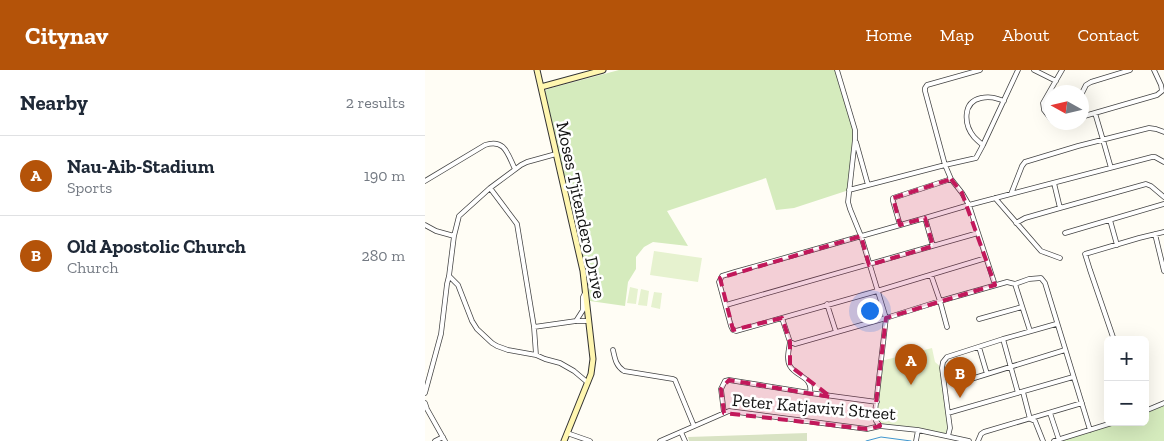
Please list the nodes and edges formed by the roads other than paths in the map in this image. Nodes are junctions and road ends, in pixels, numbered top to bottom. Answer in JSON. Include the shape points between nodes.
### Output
{"nodes":[{"id":1,"x":537,"y":70,"type":"edge"},
{"id":2,"x":603,"y":70,"type":"edge"},
{"id":3,"x":837,"y":70,"type":"edge"},
{"id":4,"x":980,"y":70,"type":"edge"},
{"id":5,"x":1018,"y":70,"type":"edge"},
{"id":6,"x":1034,"y":70,"type":"edge"},
{"id":7,"x":1063,"y":70,"type":"edge"},
{"id":8,"x":1130,"y":70,"type":"edge"},
{"id":9,"x":1154,"y":70,"type":"edge"},
{"id":10,"x":1056,"y":81,"type":"junction"},
{"id":11,"x":1054,"y":85,"type":"edge"},
{"id":12,"x":1087,"y":85,"type":"edge"},
{"id":13,"x":541,"y":87,"type":"junction"},
{"id":14,"x":1004,"y":102,"type":"junction"},
{"id":15,"x":1095,"y":113,"type":"junction"},
{"id":16,"x":1089,"y":115,"type":"edge"},
{"id":17,"x":1164,"y":132,"type":"edge"},
{"id":18,"x":855,"y":139,"type":"junction"},
{"id":19,"x":1103,"y":140,"type":"junction"},
{"id":20,"x":983,"y":145,"type":"junction"},
{"id":21,"x":556,"y":154,"type":"junction"},
{"id":22,"x":1164,"y":162,"type":"edge"},
{"id":23,"x":945,"y":165,"type":"junction"},
{"id":24,"x":1111,"y":168,"type":"junction"},
{"id":25,"x":515,"y":169,"type":"junction"},
{"id":26,"x":951,"y":179,"type":"junction"},
{"id":27,"x":425,"y":181,"type":"edge"},
{"id":28,"x":1054,"y":183,"type":"junction"},
{"id":29,"x":869,"y":185,"type":"junction"},
{"id":30,"x":490,"y":188,"type":"junction"},
{"id":31,"x":849,"y":190,"type":"junction"},
{"id":32,"x":1011,"y":194,"type":"junction"},
{"id":33,"x":1164,"y":197,"type":"edge"},
{"id":34,"x":995,"y":198,"type":"junction"},
{"id":35,"x":1164,"y":204,"type":"edge"},
{"id":36,"x":969,"y":205,"type":"junction"},
{"id":37,"x":1060,"y":208,"type":"junction"},
{"id":38,"x":925,"y":218,"type":"junction"},
{"id":39,"x":1110,"y":220,"type":"junction"},
{"id":40,"x":1016,"y":223,"type":"junction"},
{"id":41,"x":425,"y":225,"type":"edge"},
{"id":42,"x":900,"y":225,"type":"junction"},
{"id":43,"x":1164,"y":232,"type":"edge"},
{"id":44,"x":978,"y":233,"type":"junction"},
{"id":45,"x":1065,"y":233,"type":"dead end"},
{"id":46,"x":1155,"y":234,"type":"junction"},
{"id":47,"x":454,"y":236,"type":"junction"},
{"id":48,"x":861,"y":236,"type":"junction"},
{"id":49,"x":1117,"y":245,"type":"junction"},
{"id":50,"x":933,"y":246,"type":"junction"},
{"id":51,"x":986,"y":258,"type":"junction"},
{"id":52,"x":1060,"y":258,"type":"dead end"},
{"id":53,"x":869,"y":264,"type":"junction"},
{"id":54,"x":1164,"y":271,"type":"edge"},
{"id":55,"x":449,"y":276,"type":"junction"},
{"id":56,"x":931,"y":276,"type":"junction"},
{"id":57,"x":1015,"y":284,"type":"junction"},
{"id":58,"x":995,"y":286,"type":"junction"},
{"id":59,"x":586,"y":290,"type":"junction"},
{"id":60,"x":877,"y":291,"type":"junction"},
{"id":61,"x":939,"y":301,"type":"junction"},
{"id":62,"x":827,"y":304,"type":"junction"},
{"id":63,"x":726,"y":305,"type":"junction"},
{"id":64,"x":1022,"y":306,"type":"junction"},
{"id":65,"x":782,"y":318,"type":"junction"},
{"id":66,"x":886,"y":318,"type":"junction"},
{"id":67,"x":979,"y":319,"type":"dead end"},
{"id":68,"x":576,"y":320,"type":"junction"},
{"id":69,"x":589,"y":321,"type":"junction"},
{"id":70,"x":1056,"y":324,"type":"junction"},
{"id":71,"x":535,"y":327,"type":"junction"},
{"id":72,"x":947,"y":327,"type":"dead end"},
{"id":73,"x":836,"y":332,"type":"junction"},
{"id":74,"x":1030,"y":332,"type":"junction"},
{"id":75,"x":1112,"y":336,"type":"edge"},
{"id":76,"x":1003,"y":339,"type":"junction"},
{"id":77,"x":790,"y":342,"type":"junction"},
{"id":78,"x":979,"y":347,"type":"junction"},
{"id":79,"x":613,"y":350,"type":"dead end"},
{"id":80,"x":1065,"y":350,"type":"junction"},
{"id":81,"x":536,"y":355,"type":"junction"},
{"id":82,"x":1011,"y":366,"type":"junction"},
{"id":83,"x":987,"y":374,"type":"junction"},
{"id":84,"x":1073,"y":377,"type":"junction"},
{"id":85,"x":971,"y":379,"type":"dead end"},
{"id":86,"x":587,"y":382,"type":"junction"},
{"id":87,"x":1020,"y":392,"type":"junction"},
{"id":88,"x":425,"y":393,"type":"edge"},
{"id":89,"x":810,"y":393,"type":"junction"},
{"id":90,"x":877,"y":402,"type":"junction"},
{"id":91,"x":425,"y":403,"type":"edge"},
{"id":92,"x":1082,"y":403,"type":"junction"},
{"id":93,"x":1164,"y":404,"type":"edge"},
{"id":94,"x":1149,"y":410,"type":"edge"},
{"id":95,"x":724,"y":413,"type":"junction"},
{"id":96,"x":948,"y":413,"type":"junction"},
{"id":97,"x":1050,"y":413,"type":"junction"},
{"id":98,"x":1030,"y":419,"type":"junction"},
{"id":99,"x":694,"y":426,"type":"junction"},
{"id":100,"x":881,"y":426,"type":"junction"},
{"id":101,"x":1104,"y":426,"type":"edge"},
{"id":102,"x":918,"y":430,"type":"junction"},
{"id":103,"x":1090,"y":430,"type":"junction"},
{"id":104,"x":567,"y":432,"type":"junction"},
{"id":105,"x":681,"y":432,"type":"junction"},
{"id":106,"x":947,"y":436,"type":"junction"},
{"id":107,"x":444,"y":439,"type":"edge"},
{"id":108,"x":1056,"y":440,"type":"edge"},
{"id":109,"x":435,"y":441,"type":"edge"},
{"id":110,"x":564,"y":441,"type":"edge"},
{"id":111,"x":590,"y":441,"type":"edge"},
{"id":112,"x":661,"y":441,"type":"edge"},
{"id":113,"x":685,"y":441,"type":"edge"},
{"id":114,"x":915,"y":441,"type":"edge"},
{"id":115,"x":969,"y":441,"type":"edge"},
{"id":116,"x":978,"y":441,"type":"edge"},
{"id":117,"x":1043,"y":441,"type":"edge"}],
"edges":[{"from":1,"to":13,"type":"street","name":"Moses Tjitendero Drive"},
{"from":2,"to":13,"type":"street"},
{"from":3,"to":18,"type":"street"},
{"from":4,"to":23,"type":"street","via":[[934,82],[925,88]]},
{"from":5,"to":14,"type":"street"},
{"from":6,"to":10,"type":"street"},
{"from":7,"to":10,"type":"street"},
{"from":8,"to":12,"type":"street"},
{"from":9,"to":15,"type":"street","via":[[1161,85],[1157,95]]},
{"from":10,"to":11,"type":"street"},
{"from":13,"to":21,"type":"street","name":"Moses Tjitendero Drive"},
{"from":14,"to":20,"type":"street"},
{"from":14,"to":20,"type":"street","via":[[987,97],[969,104],[966,120],[973,136]]},
{"from":15,"to":16,"type":"street"},
{"from":15,"to":19,"type":"street"},
{"from":17,"to":19,"type":"street","via":[[1149,128]]},
{"from":18,"to":29,"type":"street"},
{"from":18,"to":31,"type":"street"},
{"from":19,"to":24,"type":"street"},
{"from":19,"to":32,"type":"street","via":[[1025,162]]},
{"from":20,"to":23,"type":"street","via":[[976,158]]},
{"from":21,"to":25,"type":"street"},
{"from":21,"to":59,"type":"street","name":"Moses Tjitendero Drive"},
{"from":22,"to":24,"type":"street","via":[[1152,157]]},
{"from":23,"to":26,"type":"street"},
{"from":23,"to":29,"type":"street"},
{"from":24,"to":28,"type":"street"},
{"from":25,"to":27,"type":"street","via":[[503,146],[493,143]]},
{"from":25,"to":30,"type":"street"},
{"from":26,"to":36,"type":"street"},
{"from":26,"to":42,"type":"street","via":[[893,198]]},
{"from":28,"to":32,"type":"street"},
{"from":28,"to":37,"type":"street"},
{"from":29,"to":31,"type":"street"},
{"from":30,"to":47,"type":"street","via":[[459,216]]},
{"from":30,"to":71,"type":"street","via":[[517,224]]},
{"from":31,"to":48,"type":"street","via":[[848,202]]},
{"from":32,"to":34,"type":"street"},
{"from":33,"to":37,"type":"street","via":[[1146,184]]},
{"from":34,"to":36,"type":"street"},
{"from":34,"to":40,"type":"street"},
{"from":35,"to":39,"type":"street"},
{"from":36,"to":38,"type":"street"},
{"from":36,"to":44,"type":"street"},
{"from":37,"to":40,"type":"street"},
{"from":38,"to":42,"type":"street"},
{"from":38,"to":50,"type":"street"},
{"from":39,"to":45,"type":"street"},
{"from":39,"to":49,"type":"street"},
{"from":40,"to":52,"type":"street","via":[[1041,251]]},
{"from":41,"to":47,"type":"street"},
{"from":42,"to":48,"type":"street"},
{"from":43,"to":46,"type":"street"},
{"from":44,"to":50,"type":"street"},
{"from":44,"to":51,"type":"street"},
{"from":46,"to":49,"type":"street"},
{"from":46,"to":54,"type":"street"},
{"from":47,"to":55,"type":"street"},
{"from":48,"to":53,"type":"street"},
{"from":48,"to":63,"type":"street","via":[[721,276],[719,282]]},
{"from":49,"to":75,"type":"street","via":[[1085,254]]},
{"from":50,"to":53,"type":"street"},
{"from":51,"to":56,"type":"street"},
{"from":51,"to":58,"type":"street"},
{"from":53,"to":60,"type":"street"},
{"from":53,"to":63,"type":"street"},
{"from":55,"to":81,"type":"street","via":[[458,285],[472,321],[486,338],[508,350]]},
{"from":55,"to":88,"type":"street","via":[[441,334]]},
{"from":56,"to":60,"type":"street"},
{"from":56,"to":61,"type":"street"},
{"from":57,"to":58,"type":"street","via":[[1007,282]]},
{"from":57,"to":64,"type":"street"},
{"from":57,"to":70,"type":"street","via":[[1041,278]]},
{"from":58,"to":61,"type":"street"},
{"from":59,"to":68,"type":"street","via":[[583,310]]},
{"from":59,"to":69,"type":"street","name":"Moses Tjitendero Drive"},
{"from":60,"to":62,"type":"street"},
{"from":60,"to":66,"type":"street"},
{"from":61,"to":66,"type":"street"},
{"from":61,"to":72,"type":"street"},
{"from":62,"to":65,"type":"street"},
{"from":62,"to":73,"type":"street"},
{"from":63,"to":65,"type":"street","via":[[731,326],[736,331]]},
{"from":64,"to":67,"type":"street"},
{"from":64,"to":74,"type":"street"},
{"from":65,"to":77,"type":"street"},
{"from":66,"to":73,"type":"street"},
{"from":66,"to":90,"type":"street"},
{"from":68,"to":69,"type":"street"},
{"from":68,"to":71,"type":"street"},
{"from":69,"to":86,"type":"street","name":"Moses Tjitendero Drive","via":[[593,359]]},
{"from":70,"to":74,"type":"street"},
{"from":70,"to":80,"type":"street"},
{"from":71,"to":81,"type":"street"},
{"from":73,"to":77,"type":"street","via":[[795,344]]},
{"from":74,"to":76,"type":"street"},
{"from":76,"to":78,"type":"street"},
{"from":76,"to":82,"type":"street"},
{"from":77,"to":89,"type":"street","via":[[789,363],[807,380]]},
{"from":78,"to":83,"type":"street"},
{"from":78,"to":96,"type":"street","via":[[947,357],[943,362]]},
{"from":79,"to":99,"type":"street","via":[[620,369],[624,371],[675,380]]},
{"from":80,"to":82,"type":"street"},
{"from":80,"to":84,"type":"street"},
{"from":81,"to":86,"type":"street","via":[[560,363]]},
{"from":82,"to":83,"type":"street"},
{"from":82,"to":87,"type":"street"},
{"from":83,"to":85,"type":"street"},
{"from":84,"to":87,"type":"street"},
{"from":84,"to":92,"type":"street"},
{"from":86,"to":104,"type":"street","name":"Moses Tjitendero Drive"},
{"from":87,"to":96,"type":"street"},
{"from":87,"to":98,"type":"street"},
{"from":89,"to":90,"type":"street"},
{"from":89,"to":95,"type":"street","via":[[729,380],[721,389]]},
{"from":90,"to":100,"type":"street","via":[[876,421]]},
{"from":91,"to":107,"type":"street"},
{"from":92,"to":97,"type":"street"},
{"from":92,"to":103,"type":"street"},
{"from":93,"to":94,"type":"street"},
{"from":95,"to":99,"type":"street","name":"Peter Katjavivi Street"},
{"from":95,"to":100,"type":"street","name":"Peter Katjavivi Street","via":[[867,429]]},
{"from":96,"to":106,"type":"street","via":[[950,428]]},
{"from":97,"to":98,"type":"street"},
{"from":97,"to":108,"type":"street"},
{"from":98,"to":116,"type":"street","via":[[984,432]]},
{"from":98,"to":117,"type":"street","via":[[1035,421]]},
{"from":99,"to":105,"type":"street","name":"Peter Katjavivi Street"},
{"from":100,"to":102,"type":"street","name":"Peter Katjavivi Street"},
{"from":101,"to":103,"type":"street"},
{"from":102,"to":106,"type":"street","name":"Peter Katjavivi Street"},
{"from":102,"to":114,"type":"street"},
{"from":103,"to":108,"type":"street"},
{"from":104,"to":110,"type":"street","name":"Moses Tjitendero Drive"},
{"from":104,"to":111,"type":"street"},
{"from":105,"to":112,"type":"street","name":"Peter Katjavivi Street"},
{"from":105,"to":113,"type":"street"},
{"from":106,"to":115,"type":"street","name":"Peter Katjavivi Street"},
{"from":107,"to":109,"type":"street"}]}
